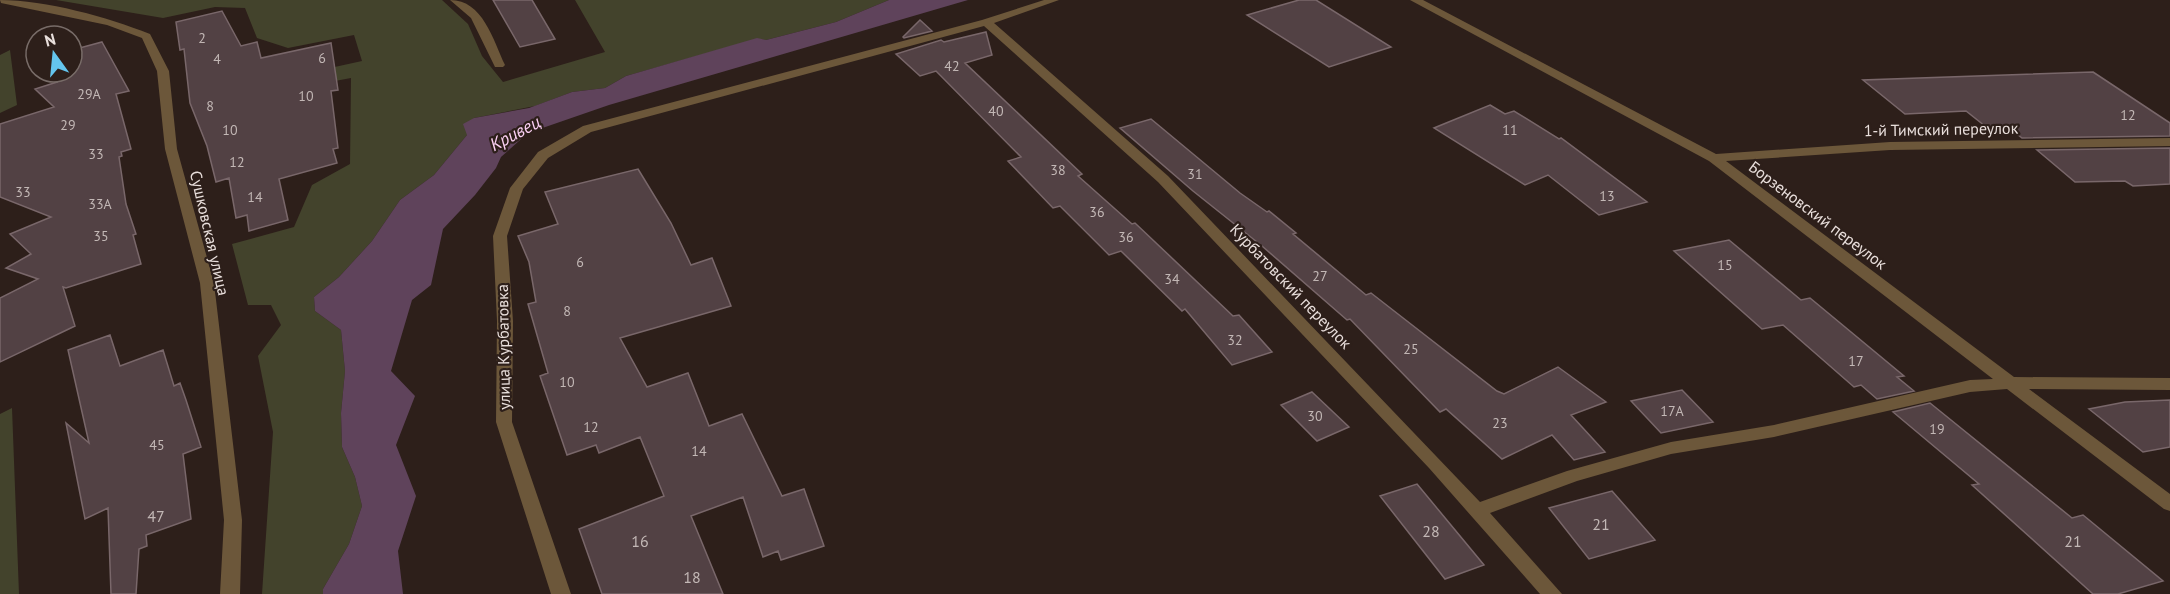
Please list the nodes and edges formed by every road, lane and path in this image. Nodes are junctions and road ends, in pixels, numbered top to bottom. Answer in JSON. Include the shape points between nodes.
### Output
{"nodes":[{"id":1,"x":1,"y":0,"type":"edge"},
{"id":2,"x":455,"y":0,"type":"edge"},
{"id":3,"x":1054,"y":0,"type":"edge"},
{"id":4,"x":1415,"y":0,"type":"edge"},
{"id":5,"x":986,"y":22,"type":"junction"},
{"id":6,"x":499,"y":66,"type":"dead end"},
{"id":7,"x":2170,"y":142,"type":"edge"},
{"id":8,"x":1714,"y":158,"type":"junction"},
{"id":9,"x":2008,"y":383,"type":"junction"},
{"id":10,"x":2170,"y":384,"type":"edge"},
{"id":11,"x":2170,"y":504,"type":"edge"},
{"id":12,"x":1477,"y":510,"type":"junction"},
{"id":13,"x":230,"y":594,"type":"edge"},
{"id":14,"x":561,"y":594,"type":"edge"},
{"id":15,"x":1552,"y":594,"type":"edge"}],
"edges":[{"from":1,"to":13,"type":"street","name":"Сушковская улица","via":[[110,22],[146,36],[163,71],[171,149],[207,283],[232,520]]},
{"from":2,"to":6,"type":"street","via":[[476,16]]},
{"from":3,"to":5,"type":"street","name":"улица Курбатовка"},
{"from":4,"to":8,"type":"street","name":"Борзеновский переулок"},
{"from":5,"to":12,"type":"street","name":"Курбатовский переулок","via":[[1163,179]]},
{"from":5,"to":14,"type":"street","name":"улица Курбатовка","via":[[587,129],[543,155],[516,188],[500,236],[505,321],[504,422]]},
{"from":7,"to":8,"type":"street","name":"1-й Тимский переулок","via":[[1890,146]]},
{"from":8,"to":9,"type":"street","name":"Борзеновский переулок"},
{"from":9,"to":10,"type":"street"},
{"from":9,"to":11,"type":"street","name":"Борзеновский переулок"},
{"from":9,"to":12,"type":"street","via":[[1970,386],[1774,431],[1671,448],[1573,476]]},
{"from":12,"to":15,"type":"street","name":"Курбатовский переулок"}]}
